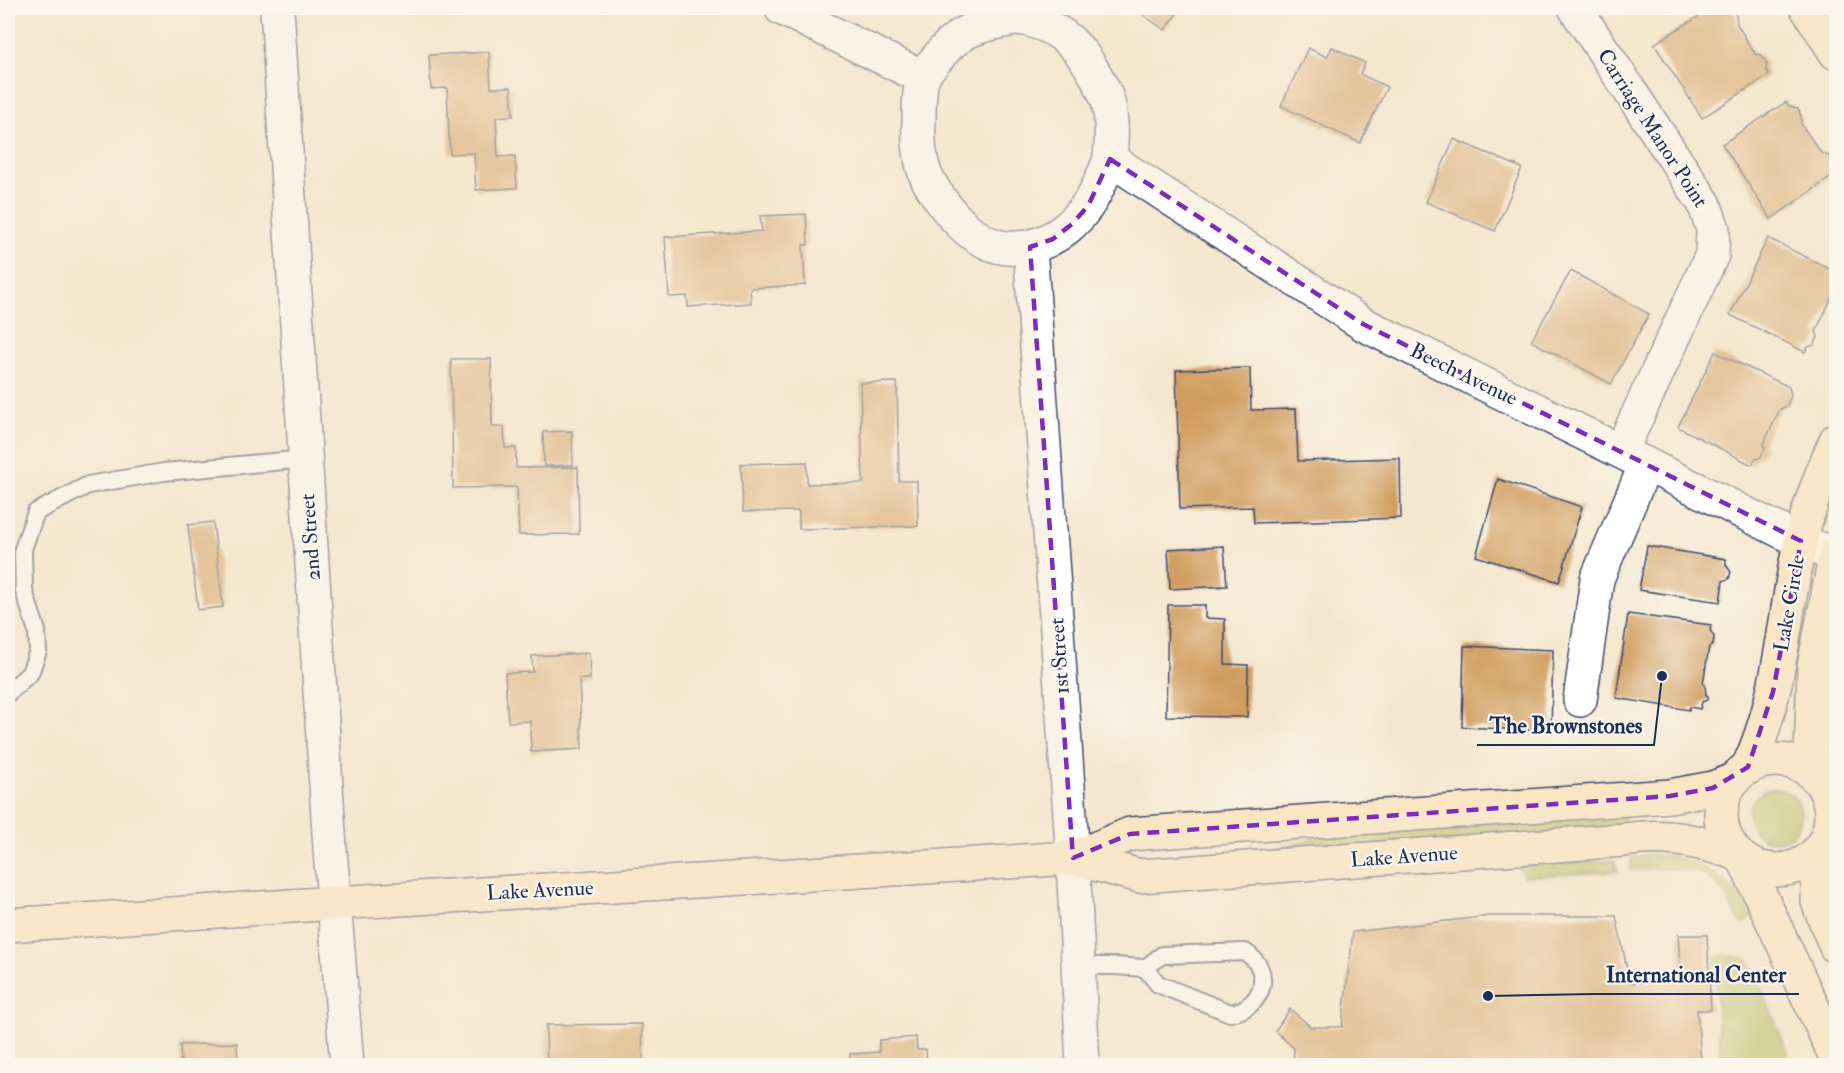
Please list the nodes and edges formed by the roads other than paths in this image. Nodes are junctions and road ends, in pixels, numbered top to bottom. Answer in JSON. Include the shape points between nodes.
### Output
{"nodes":[{"id":1,"x":278,"y":8,"type":"edge"},
{"id":2,"x":781,"y":8,"type":"edge"},
{"id":3,"x":1575,"y":8,"type":"edge"},
{"id":4,"x":1808,"y":8,"type":"edge"},
{"id":5,"x":1021,"y":13,"type":"edge"},
{"id":6,"x":1836,"y":53,"type":"edge"},
{"id":7,"x":922,"y":77,"type":"junction"},
{"id":8,"x":1110,"y":159,"type":"junction"},
{"id":9,"x":1030,"y":247,"type":"junction"},
{"id":10,"x":1836,"y":440,"type":"edge"},
{"id":11,"x":1633,"y":458,"type":"junction"},
{"id":12,"x":305,"y":459,"type":"junction"},
{"id":13,"x":1801,"y":541,"type":"junction"},
{"id":14,"x":1836,"y":555,"type":"edge"},
{"id":15,"x":8,"y":693,"type":"edge"},
{"id":16,"x":1580,"y":700,"type":"dead end"},
{"id":17,"x":1741,"y":774,"type":"junction"},
{"id":18,"x":1824,"y":782,"type":"edge"},
{"id":19,"x":1826,"y":842,"type":"edge"},
{"id":20,"x":1740,"y":856,"type":"junction"},
{"id":21,"x":1073,"y":858,"type":"junction"},
{"id":22,"x":335,"y":903,"type":"junction"},
{"id":23,"x":8,"y":925,"type":"edge"},
{"id":24,"x":1836,"y":947,"type":"edge"},
{"id":25,"x":1078,"y":966,"type":"junction"},
{"id":26,"x":1145,"y":968,"type":"junction"},
{"id":27,"x":1836,"y":1057,"type":"edge"},
{"id":28,"x":347,"y":1065,"type":"edge"},
{"id":29,"x":1083,"y":1065,"type":"edge"}],
"edges":[{"from":1,"to":12,"type":"street","name":"2nd Street"},
{"from":2,"to":7,"type":"street"},
{"from":3,"to":11,"type":"street","name":"Carriage Manor Point","via":[[1704,203],[1713,229],[1712,255]]},
{"from":4,"to":6,"type":"main road"},
{"from":5,"to":7,"type":"street","via":[[967,30],[947,44]]},
{"from":5,"to":8,"type":"street","via":[[1064,36],[1082,52],[1108,100]]},
{"from":7,"to":9,"type":"street","via":[[919,153],[926,177],[941,203],[958,223],[983,239],[1004,248]]},
{"from":8,"to":9,"type":"street","via":[[1088,206],[1072,224],[1053,239]]},
{"from":8,"to":11,"type":"street","name":"Beech Avenue","via":[[1363,324]]},
{"from":9,"to":21,"type":"street","name":"1st Street"},
{"from":10,"to":13,"type":"main road","name":"Lake Circle","via":[[1810,504]]},
{"from":11,"to":13,"type":"street","name":"Beech Avenue"},
{"from":11,"to":16,"type":"street","name":"Carriage Manor Point","via":[[1597,579]]},
{"from":12,"to":15,"type":"lane","via":[[164,472],[88,485],[36,512],[23,549],[24,591],[37,631],[38,651],[30,673]]},
{"from":12,"to":22,"type":"street","name":"2nd Street"},
{"from":13,"to":14,"type":"street","name":"Beech Avenue"},
{"from":13,"to":17,"type":"main road","name":"Lake Circle","via":[[1773,692],[1760,740]]},
{"from":14,"to":18,"type":"main road","name":"Lake Circle","via":[[1814,667],[1811,753]]},
{"from":17,"to":18,"type":"main road","via":[[1777,759],[1798,764]]},
{"from":17,"to":20,"type":"main road","via":[[1724,797],[1721,817],[1725,836]]},
{"from":17,"to":21,"type":"main road","name":"Lake Avenue","via":[[1702,791],[1670,796],[1130,834]]},
{"from":18,"to":19,"type":"main road","via":[[1832,813]]},
{"from":19,"to":20,"type":"main road","via":[[1802,864],[1782,870],[1762,868]]},
{"from":19,"to":24,"type":"main road","via":[[1818,902]]},
{"from":20,"to":21,"type":"main road","name":"Lake Avenue","via":[[1686,839],[1647,836],[1140,876]]},
{"from":20,"to":27,"type":"main road"},
{"from":21,"to":22,"type":"main road","name":"Lake Avenue"},
{"from":21,"to":25,"type":"street","name":"1st Street"},
{"from":22,"to":23,"type":"main road","name":"Lake Avenue"},
{"from":22,"to":28,"type":"street","name":"2nd Street"},
{"from":25,"to":26,"type":"lane"},
{"from":25,"to":29,"type":"street","name":"1st Street"},
{"from":26,"to":26,"type":"lane","via":[[1158,984],[1230,1013],[1251,1004],[1262,988],[1259,964],[1245,952],[1162,955]]}]}
